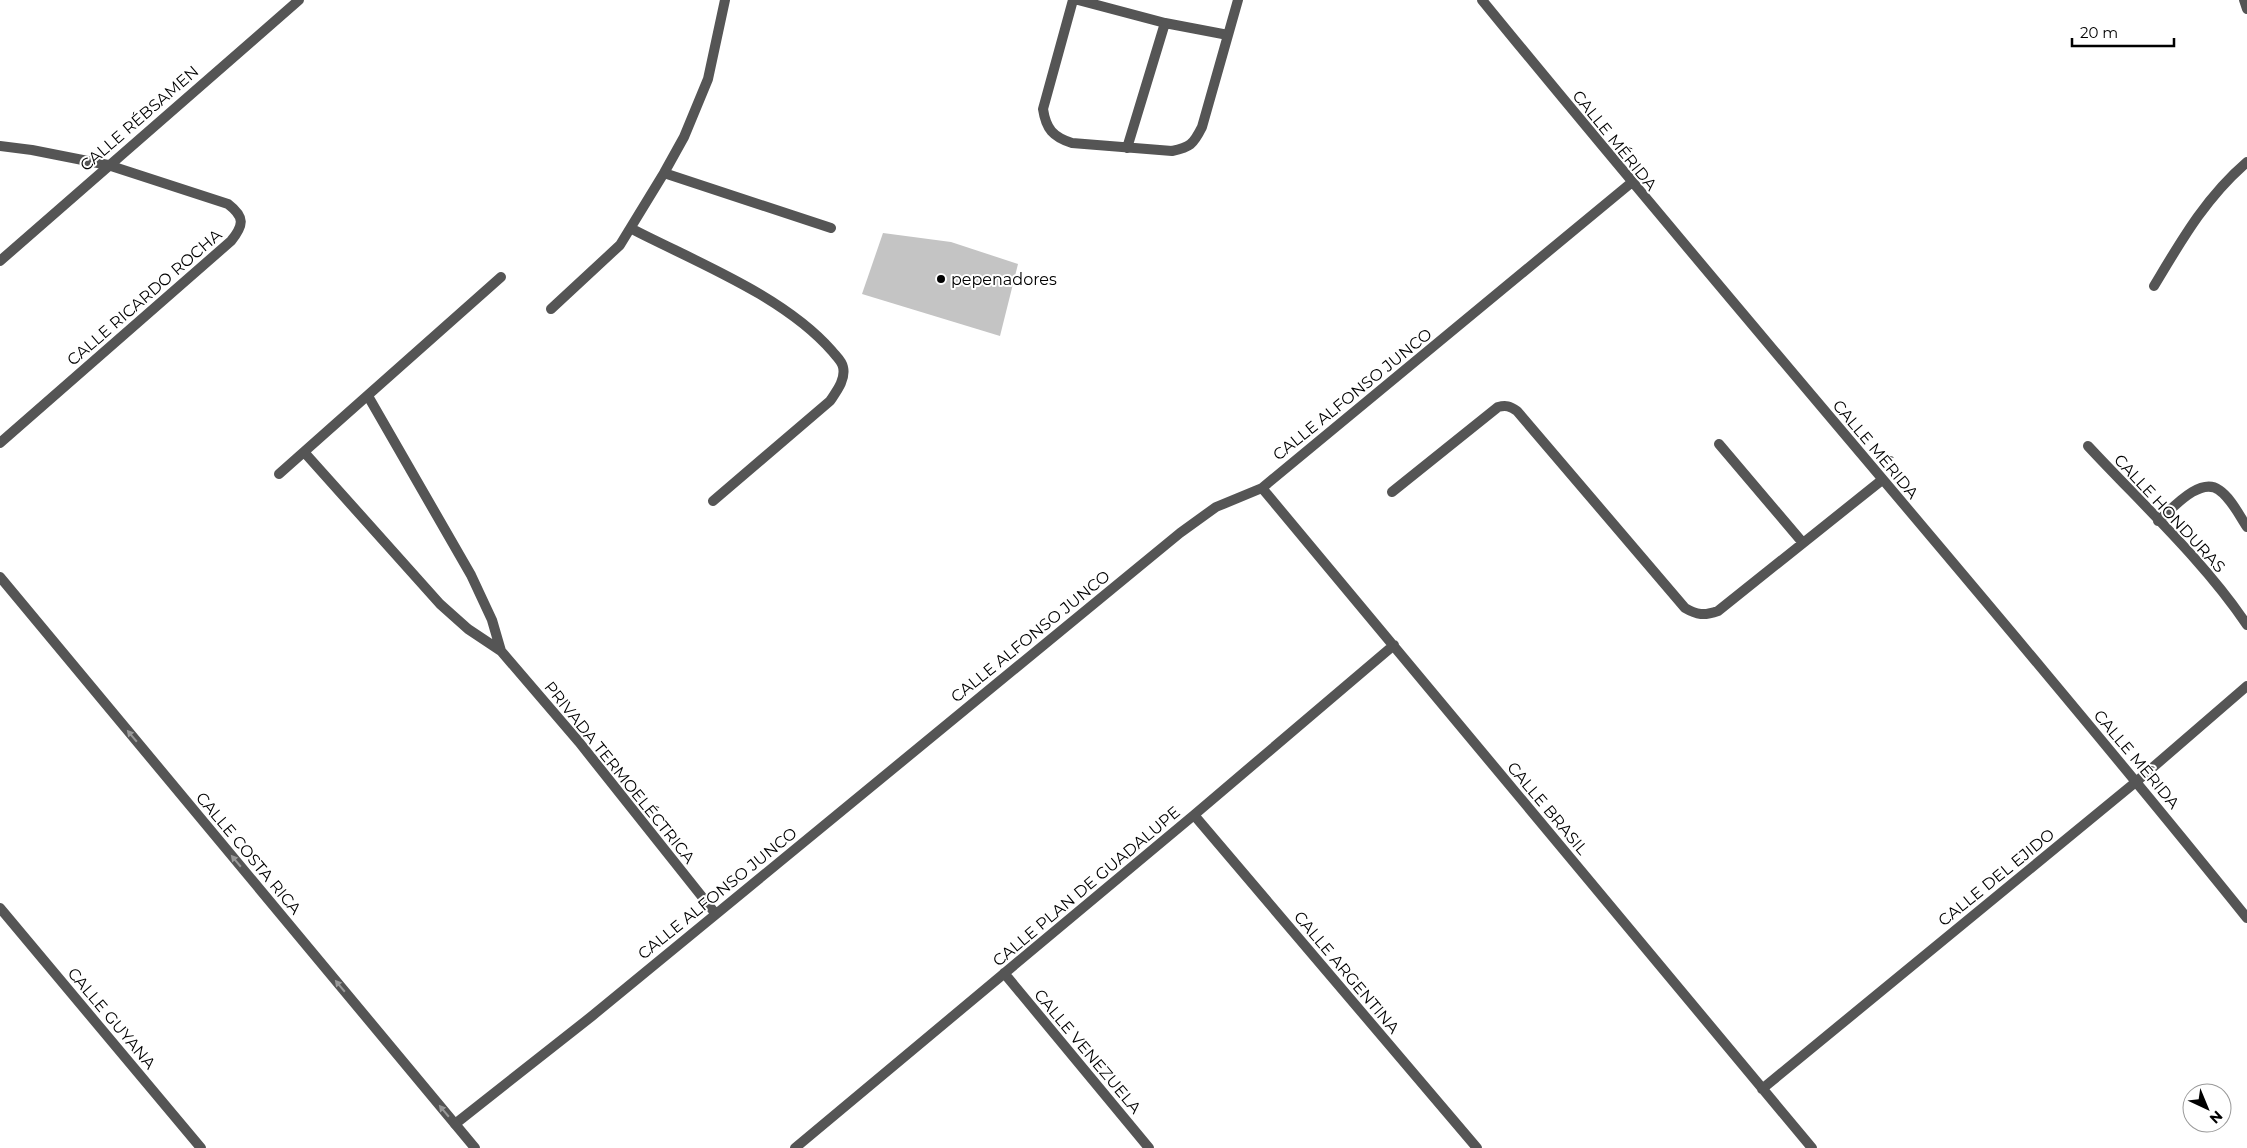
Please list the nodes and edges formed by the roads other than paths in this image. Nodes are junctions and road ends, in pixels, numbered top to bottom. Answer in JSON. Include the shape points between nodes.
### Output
{"nodes":[{"id":1,"x":299,"y":0,"type":"edge"},
{"id":2,"x":725,"y":0,"type":"edge"},
{"id":3,"x":1073,"y":0,"type":"edge"},
{"id":4,"x":1078,"y":0,"type":"edge"},
{"id":5,"x":1238,"y":0,"type":"edge"},
{"id":6,"x":1482,"y":0,"type":"edge"},
{"id":7,"x":2244,"y":0,"type":"edge"},
{"id":8,"x":2247,"y":9,"type":"edge"},
{"id":9,"x":1165,"y":23,"type":"junction"},
{"id":10,"x":1228,"y":34,"type":"junction"},
{"id":11,"x":0,"y":146,"type":"edge"},
{"id":12,"x":1127,"y":148,"type":"junction"},
{"id":13,"x":2247,"y":162,"type":"edge"},
{"id":14,"x":108,"y":165,"type":"junction"},
{"id":15,"x":664,"y":173,"type":"junction"},
{"id":16,"x":1631,"y":183,"type":"junction"},
{"id":17,"x":831,"y":228,"type":"dead end"},
{"id":18,"x":632,"y":229,"type":"junction"},
{"id":19,"x":0,"y":260,"type":"edge"},
{"id":20,"x":501,"y":277,"type":"dead end"},
{"id":21,"x":2154,"y":286,"type":"dead end"},
{"id":22,"x":551,"y":310,"type":"dead end"},
{"id":23,"x":368,"y":396,"type":"junction"},
{"id":24,"x":0,"y":443,"type":"edge"},
{"id":25,"x":1719,"y":444,"type":"dead end"},
{"id":26,"x":2088,"y":446,"type":"dead end"},
{"id":27,"x":304,"y":452,"type":"junction"},
{"id":28,"x":279,"y":474,"type":"dead end"},
{"id":29,"x":1882,"y":480,"type":"junction"},
{"id":30,"x":1262,"y":488,"type":"junction"},
{"id":31,"x":1392,"y":492,"type":"dead end"},
{"id":32,"x":713,"y":501,"type":"dead end"},
{"id":33,"x":2158,"y":521,"type":"junction"},
{"id":34,"x":2247,"y":526,"type":"edge"},
{"id":35,"x":1803,"y":543,"type":"junction"},
{"id":36,"x":0,"y":577,"type":"edge"},
{"id":37,"x":2247,"y":625,"type":"edge"},
{"id":38,"x":1394,"y":645,"type":"junction"},
{"id":39,"x":501,"y":651,"type":"junction"},
{"id":40,"x":2247,"y":686,"type":"edge"},
{"id":41,"x":2137,"y":781,"type":"junction"},
{"id":42,"x":1194,"y":815,"type":"junction"},
{"id":43,"x":0,"y":908,"type":"edge"},
{"id":44,"x":715,"y":913,"type":"junction"},
{"id":45,"x":2247,"y":918,"type":"edge"},
{"id":46,"x":1004,"y":973,"type":"junction"},
{"id":47,"x":1762,"y":1089,"type":"junction"},
{"id":48,"x":455,"y":1124,"type":"junction"},
{"id":49,"x":201,"y":1148,"type":"edge"},
{"id":50,"x":475,"y":1148,"type":"edge"},
{"id":51,"x":796,"y":1148,"type":"edge"},
{"id":52,"x":1149,"y":1148,"type":"edge"},
{"id":53,"x":1477,"y":1148,"type":"edge"},
{"id":54,"x":1812,"y":1148,"type":"edge"}],
"edges":[{"from":1,"to":14,"type":"street","name":"CALLE RÉBSAMEN"},
{"from":2,"to":15,"type":"street","via":[[708,78],[684,137]]},
{"from":3,"to":12,"type":"street","via":[[1043,109],[1045,124],[1056,137],[1072,143]]},
{"from":4,"to":9,"type":"street"},
{"from":5,"to":10,"type":"street"},
{"from":6,"to":16,"type":"street","name":"CALLE MÉRIDA"},
{"from":7,"to":8,"type":"street"},
{"from":9,"to":10,"type":"street"},
{"from":9,"to":12,"type":"street"},
{"from":10,"to":12,"type":"street","via":[[1196,140],[1188,148],[1172,151]]},
{"from":11,"to":14,"type":"street","name":"CALLE RICARDO ROCHA"},
{"from":13,"to":21,"type":"street","via":[[2202,208]]},
{"from":14,"to":19,"type":"street","name":"CALLE RÉBSAMEN"},
{"from":14,"to":24,"type":"street","name":"CALLE RICARDO ROCHA","via":[[228,204],[238,212],[242,222],[239,232]]},
{"from":15,"to":17,"type":"street"},
{"from":15,"to":18,"type":"street"},
{"from":16,"to":29,"type":"street","name":"CALLE MÉRIDA"},
{"from":16,"to":30,"type":"street","name":"CALLE ALFONSO JUNCO"},
{"from":18,"to":22,"type":"street","via":[[614,252]]},
{"from":18,"to":32,"type":"street","via":[[762,296],[821,338],[843,366],[839,388],[830,401]]},
{"from":20,"to":23,"type":"street"},
{"from":23,"to":27,"type":"street"},
{"from":23,"to":39,"type":"street","name":"PRIVADA TERMOELÉCTRICA","via":[[471,575],[492,620]]},
{"from":25,"to":35,"type":"street"},
{"from":26,"to":33,"type":"street","name":"CALLE HONDURAS"},
{"from":27,"to":28,"type":"street"},
{"from":27,"to":39,"type":"street","name":"PRIVADA TERMOELÉCTRICA","via":[[440,604],[468,629]]},
{"from":29,"to":35,"type":"street"},
{"from":29,"to":41,"type":"street","name":"CALLE MÉRIDA"},
{"from":30,"to":38,"type":"street","name":"CALLE BRASIL"},
{"from":30,"to":44,"type":"street","name":"CALLE ALFONSO JUNCO","via":[[1216,507],[1180,533]]},
{"from":31,"to":35,"type":"street","via":[[1498,407],[1505,405],[1518,411],[1685,608],[1695,614],[1706,616],[1718,612]]},
{"from":33,"to":34,"type":"street","via":[[2191,493],[2202,486],[2211,486],[2227,498]]},
{"from":33,"to":37,"type":"street","name":"CALLE HONDURAS","via":[[2229,600]]},
{"from":48,"to":36,"type":"street","name":"CALLE COSTA RICA","one_way":true},
{"from":38,"to":42,"type":"street","name":"CALLE PLAN DE GUADALUPE"},
{"from":38,"to":47,"type":"street","name":"CALLE BRASIL"},
{"from":39,"to":44,"type":"street","name":"PRIVADA TERMOELÉCTRICA","via":[[579,742]]},
{"from":40,"to":41,"type":"street","name":"CALLE DEL EJIDO"},
{"from":41,"to":45,"type":"street","name":"CALLE MÉRIDA"},
{"from":41,"to":47,"type":"street","name":"CALLE DEL EJIDO"},
{"from":42,"to":46,"type":"street","name":"CALLE PLAN DE GUADALUPE"},
{"from":42,"to":53,"type":"street","name":"CALLE ARGENTINA"},
{"from":43,"to":49,"type":"street","name":"CALLE GUYANA"},
{"from":44,"to":48,"type":"street","name":"CALLE ALFONSO JUNCO"},
{"from":46,"to":51,"type":"street","name":"CALLE PLAN DE GUADALUPE"},
{"from":46,"to":52,"type":"street","name":"CALLE VENEZUELA"},
{"from":47,"to":54,"type":"street","name":"CALLE BRASIL"},
{"from":48,"to":50,"type":"street","name":"CALLE COSTA RICA"}]}
